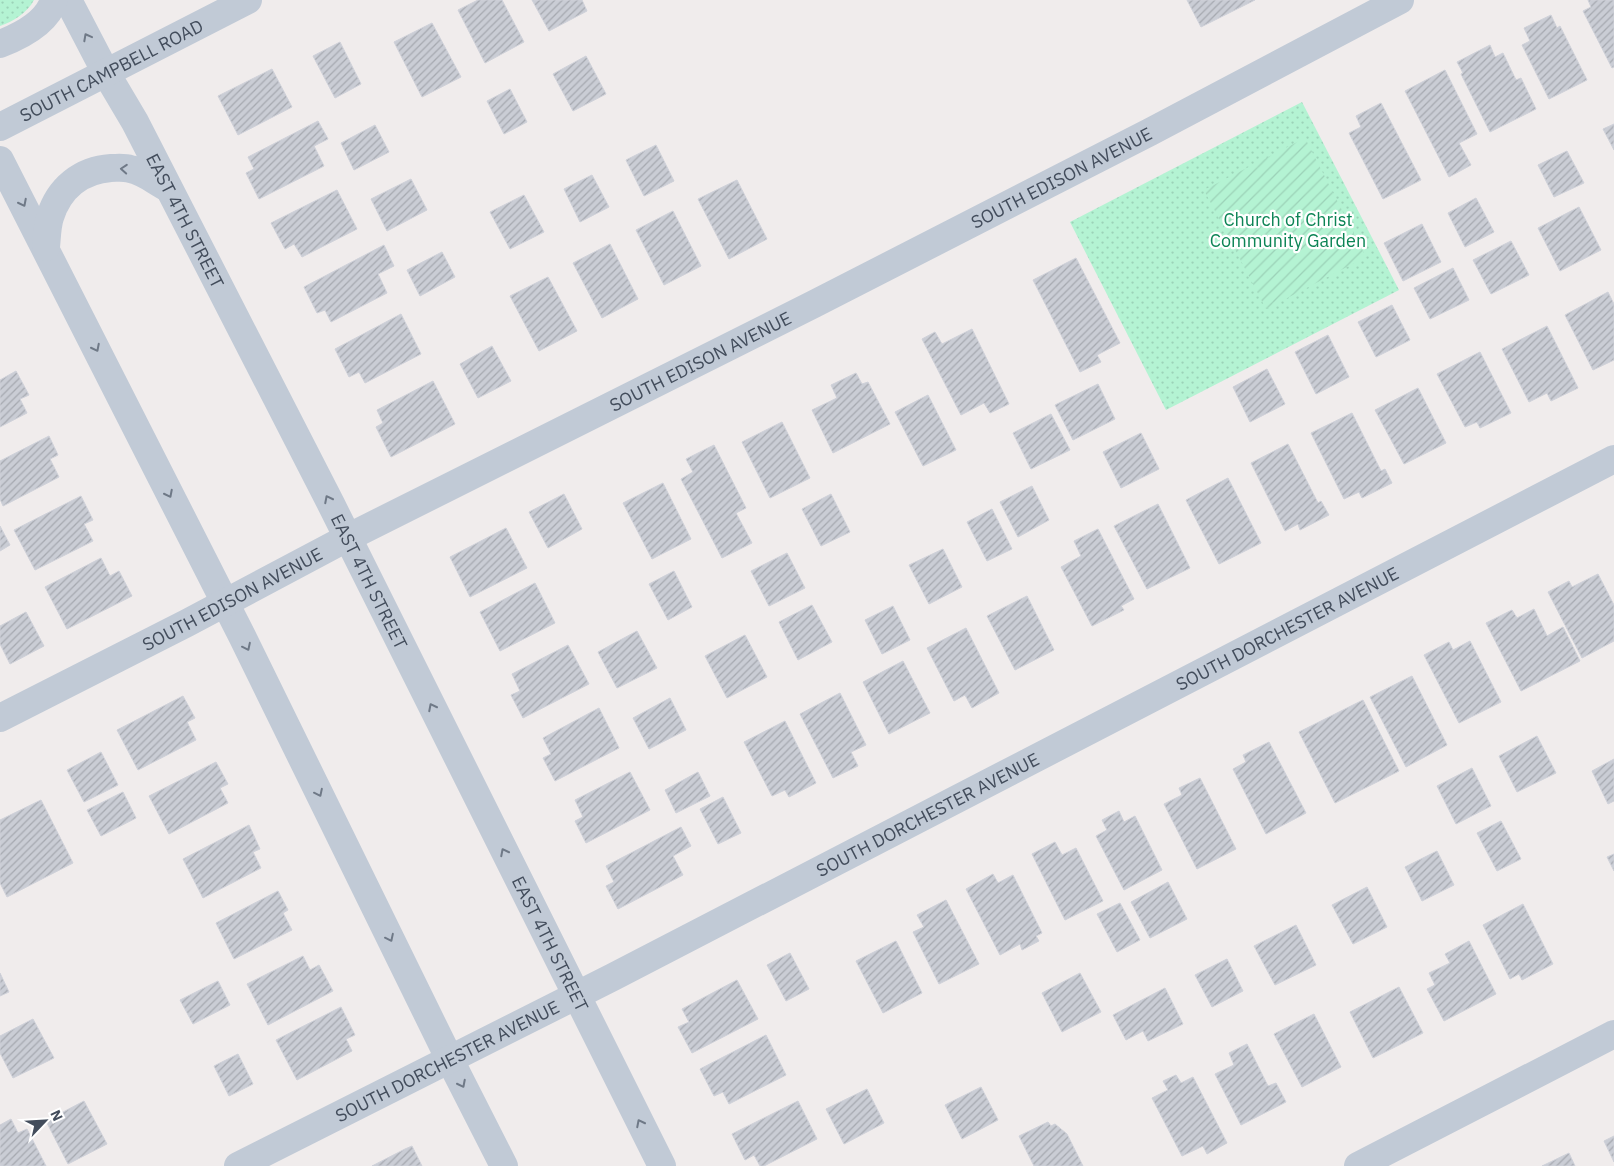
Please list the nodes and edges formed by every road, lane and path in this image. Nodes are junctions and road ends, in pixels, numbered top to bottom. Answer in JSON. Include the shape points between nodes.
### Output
{"nodes":[{"id":1,"x":54,"y":0,"type":"edge"},
{"id":2,"x":68,"y":0,"type":"edge"},
{"id":3,"x":248,"y":0,"type":"edge"},
{"id":4,"x":1400,"y":0,"type":"edge"},
{"id":5,"x":0,"y":44,"type":"edge"},
{"id":6,"x":106,"y":73,"type":"junction"},
{"id":7,"x":0,"y":127,"type":"edge"},
{"id":8,"x":0,"y":160,"type":"edge"},
{"id":9,"x":168,"y":188,"type":"junction"},
{"id":10,"x":46,"y":247,"type":"junction"},
{"id":11,"x":1614,"y":460,"type":"edge"},
{"id":12,"x":347,"y":538,"type":"junction"},
{"id":13,"x":224,"y":604,"type":"junction"},
{"id":14,"x":0,"y":718,"type":"edge"},
{"id":15,"x":575,"y":995,"type":"junction"},
{"id":16,"x":1614,"y":1034,"type":"edge"},
{"id":17,"x":449,"y":1058,"type":"junction"},
{"id":18,"x":238,"y":1166,"type":"edge"},
{"id":19,"x":504,"y":1166,"type":"edge"},
{"id":20,"x":662,"y":1166,"type":"edge"},
{"id":21,"x":1358,"y":1166,"type":"edge"}],
"edges":[{"from":1,"to":5,"type":"street","via":[[41,20],[20,36]]},
{"from":6,"to":2,"type":"street","name":"EAST 4TH STREET","one_way":true},
{"from":3,"to":6,"type":"street","name":"SOUTH CAMPBELL ROAD"},
{"from":4,"to":12,"type":"street","name":"SOUTH EDISON AVENUE","via":[[814,304]]},
{"from":6,"to":7,"type":"street","name":"SOUTH CAMPBELL ROAD"},
{"from":6,"to":9,"type":"street","name":"EAST 4TH STREET"},
{"from":8,"to":10,"type":"street","one_way":true},
{"from":9,"to":10,"type":"street","one_way":true,"via":[[130,168],[99,169],[86,174],[74,180],[56,201]]},
{"from":12,"to":9,"type":"street","name":"EAST 4TH STREET","one_way":true},
{"from":10,"to":13,"type":"street","one_way":true},
{"from":11,"to":15,"type":"street","name":"SOUTH DORCHESTER AVENUE"},
{"from":12,"to":13,"type":"street","name":"SOUTH EDISON AVENUE"},
{"from":15,"to":12,"type":"street","name":"EAST 4TH STREET","one_way":true},
{"from":13,"to":14,"type":"street","name":"SOUTH EDISON AVENUE"},
{"from":13,"to":17,"type":"street","one_way":true},
{"from":15,"to":17,"type":"street","name":"SOUTH DORCHESTER AVENUE"},
{"from":20,"to":15,"type":"street","name":"EAST 4TH STREET","one_way":true},
{"from":16,"to":21,"type":"street"},
{"from":17,"to":18,"type":"street","name":"SOUTH DORCHESTER AVENUE"},
{"from":17,"to":19,"type":"street","one_way":true}]}
